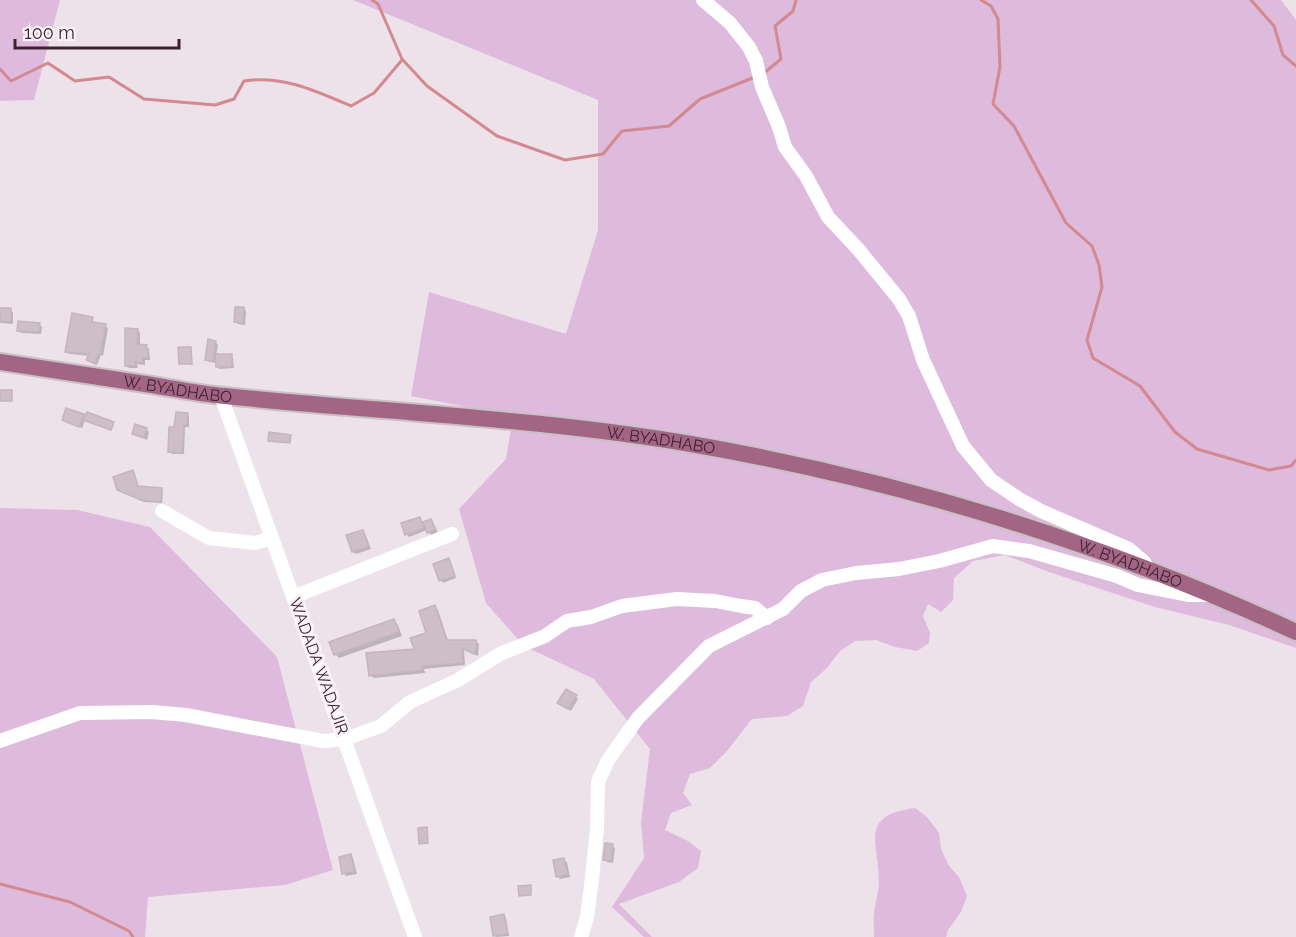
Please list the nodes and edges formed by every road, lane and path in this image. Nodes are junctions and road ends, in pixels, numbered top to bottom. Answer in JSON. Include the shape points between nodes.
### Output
{"nodes":[{"id":1,"x":703,"y":0,"type":"edge"},
{"id":2,"x":0,"y":362,"type":"edge"},
{"id":3,"x":221,"y":396,"type":"junction"},
{"id":4,"x":162,"y":511,"type":"dead end"},
{"id":5,"x":452,"y":534,"type":"dead end"},
{"id":6,"x":272,"y":538,"type":"junction"},
{"id":7,"x":1149,"y":570,"type":"junction"},
{"id":8,"x":1213,"y":596,"type":"junction"},
{"id":9,"x":293,"y":597,"type":"junction"},
{"id":10,"x":767,"y":618,"type":"junction"},
{"id":11,"x":1296,"y":632,"type":"edge"},
{"id":12,"x":345,"y":739,"type":"junction"},
{"id":13,"x":0,"y":741,"type":"edge"},
{"id":14,"x":415,"y":937,"type":"edge"},
{"id":15,"x":581,"y":937,"type":"edge"}],
"edges":[{"from":1,"to":7,"type":"street","via":[[730,23],[749,47],[785,147],[828,217],[899,298],[963,446],[991,480],[1009,493],[1129,549]]},
{"from":2,"to":3,"type":"main road","name":"W. BYADHABO"},
{"from":3,"to":6,"type":"street","name":"WADADA WADAJIR"},
{"from":3,"to":7,"type":"main road","name":"W. BYADHABO","via":[[580,428],[757,456],[971,509]]},
{"from":4,"to":6,"type":"street","via":[[209,538],[255,543]]},
{"from":5,"to":9,"type":"street"},
{"from":6,"to":9,"type":"street","name":"WADADA WADAJIR"},
{"from":7,"to":8,"type":"main road","name":"W. BYADHABO"},
{"from":8,"to":10,"type":"street","via":[[1138,585],[1029,551],[993,546],[939,561],[822,580]]},
{"from":8,"to":11,"type":"main road","name":"W. BYADHABO"},
{"from":9,"to":12,"type":"street","name":"WADADA WADAJIR"},
{"from":10,"to":12,"type":"street","via":[[754,608],[677,599],[622,606],[567,621],[545,636],[500,654],[458,680],[410,702],[381,726]]},
{"from":10,"to":15,"type":"street","via":[[709,646],[638,718],[608,760],[598,782],[592,878]]},
{"from":12,"to":13,"type":"street","via":[[323,741],[186,715],[115,712],[80,713]]},
{"from":12,"to":14,"type":"street","name":"WADADA WADAJIR"}]}
